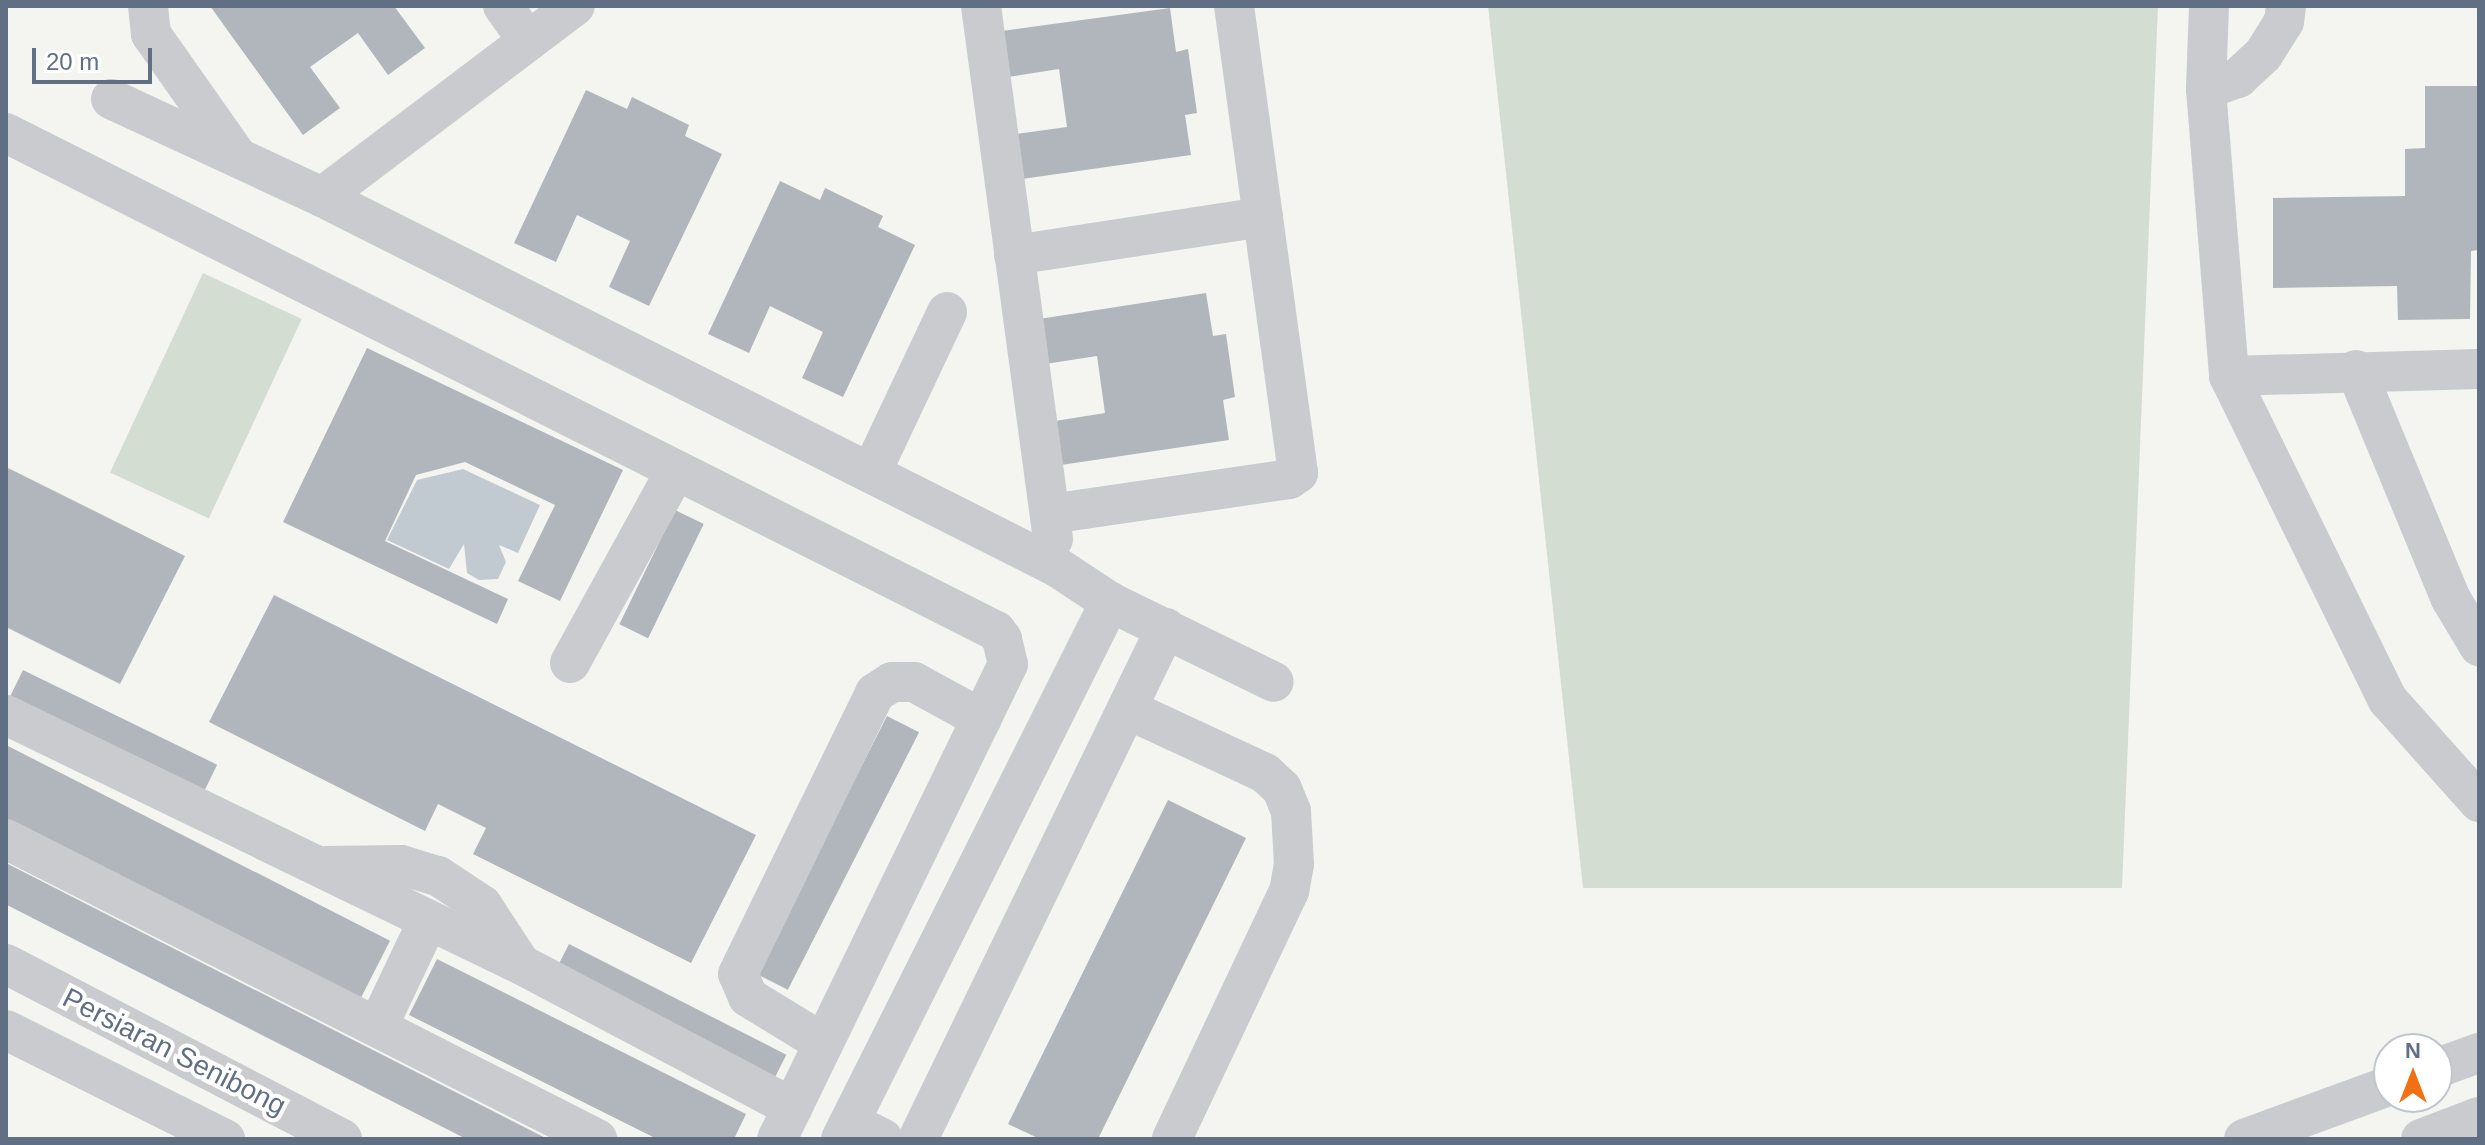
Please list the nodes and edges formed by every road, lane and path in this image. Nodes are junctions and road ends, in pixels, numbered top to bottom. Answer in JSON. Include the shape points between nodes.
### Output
{"nodes":[{"id":1,"x":148,"y":6,"type":"edge"},
{"id":2,"x":503,"y":6,"type":"edge"},
{"id":3,"x":575,"y":6,"type":"edge"},
{"id":4,"x":981,"y":6,"type":"edge"},
{"id":5,"x":1234,"y":6,"type":"edge"},
{"id":6,"x":2209,"y":6,"type":"edge"},
{"id":7,"x":2286,"y":6,"type":"edge"},
{"id":8,"x":528,"y":41,"type":"junction"},
{"id":9,"x":2206,"y":89,"type":"junction"},
{"id":10,"x":111,"y":99,"type":"dead end"},
{"id":11,"x":6,"y":133,"type":"edge"},
{"id":12,"x":238,"y":158,"type":"junction"},
{"id":13,"x":322,"y":197,"type":"junction"},
{"id":14,"x":1263,"y":217,"type":"junction"},
{"id":15,"x":1014,"y":255,"type":"junction"},
{"id":16,"x":947,"y":312,"type":"dead end"},
{"id":17,"x":2479,"y":369,"type":"edge"},
{"id":18,"x":2356,"y":370,"type":"junction"},
{"id":19,"x":2229,"y":376,"type":"junction"},
{"id":20,"x":675,"y":472,"type":"junction"},
{"id":21,"x":871,"y":473,"type":"junction"},
{"id":22,"x":1050,"y":514,"type":"junction"},
{"id":23,"x":1057,"y":567,"type":"junction"},
{"id":24,"x":1110,"y":602,"type":"junction"},
{"id":25,"x":1166,"y":628,"type":"junction"},
{"id":26,"x":2479,"y":646,"type":"edge"},
{"id":27,"x":570,"y":663,"type":"dead end"},
{"id":28,"x":1274,"y":682,"type":"dead end"},
{"id":29,"x":1127,"y":709,"type":"junction"},
{"id":30,"x":6,"y":715,"type":"edge"},
{"id":31,"x":982,"y":719,"type":"junction"},
{"id":32,"x":2479,"y":802,"type":"edge"},
{"id":33,"x":6,"y":839,"type":"edge"},
{"id":34,"x":322,"y":866,"type":"junction"},
{"id":35,"x":427,"y":923,"type":"junction"},
{"id":36,"x":6,"y":964,"type":"edge"},
{"id":37,"x":522,"y":965,"type":"junction"},
{"id":38,"x":378,"y":1026,"type":"junction"},
{"id":39,"x":6,"y":1030,"type":"edge"},
{"id":40,"x":823,"y":1043,"type":"junction"},
{"id":41,"x":2479,"y":1053,"type":"edge"},
{"id":42,"x":2453,"y":1062,"type":"edge"},
{"id":43,"x":2373,"y":1092,"type":"edge"},
{"id":44,"x":2479,"y":1117,"type":"edge"},
{"id":45,"x":785,"y":1124,"type":"edge"},
{"id":46,"x":858,"y":1133,"type":"edge"},
{"id":47,"x":225,"y":1139,"type":"edge"},
{"id":48,"x":342,"y":1139,"type":"edge"},
{"id":49,"x":597,"y":1139,"type":"edge"},
{"id":50,"x":918,"y":1139,"type":"edge"},
{"id":51,"x":1172,"y":1139,"type":"edge"},
{"id":52,"x":2244,"y":1139,"type":"edge"},
{"id":53,"x":2421,"y":1139,"type":"edge"}],
"edges":[{"from":1,"to":12,"type":"street","via":[[151,34]]},
{"from":2,"to":8,"type":"street"},
{"from":3,"to":8,"type":"street"},
{"from":4,"to":15,"type":"street"},
{"from":5,"to":14,"type":"street"},
{"from":6,"to":9,"type":"street"},
{"from":7,"to":9,"type":"street","via":[[2284,22],[2263,55],[2238,78]]},
{"from":8,"to":13,"type":"street"},
{"from":9,"to":19,"type":"street"},
{"from":10,"to":12,"type":"street"},
{"from":11,"to":20,"type":"street"},
{"from":12,"to":13,"type":"street"},
{"from":13,"to":21,"type":"street"},
{"from":14,"to":15,"type":"street"},
{"from":14,"to":22,"type":"street","via":[[1298,473],[1289,479]]},
{"from":15,"to":22,"type":"street"},
{"from":16,"to":21,"type":"street"},
{"from":17,"to":18,"type":"street"},
{"from":18,"to":19,"type":"street"},
{"from":18,"to":26,"type":"street","via":[[2451,599]]},
{"from":19,"to":32,"type":"street","via":[[2388,700]]},
{"from":20,"to":27,"type":"street"},
{"from":20,"to":31,"type":"street","via":[[996,631],[1008,664]]},
{"from":21,"to":23,"type":"street"},
{"from":22,"to":23,"type":"street"},
{"from":23,"to":24,"type":"street"},
{"from":24,"to":25,"type":"street"},
{"from":24,"to":46,"type":"street"},
{"from":25,"to":28,"type":"street"},
{"from":25,"to":29,"type":"street"},
{"from":29,"to":50,"type":"street"},
{"from":29,"to":51,"type":"street","via":[[1265,773],[1282,789],[1291,811],[1294,864],[1289,891]]},
{"from":30,"to":34,"type":"street"},
{"from":31,"to":40,"type":"street"},
{"from":31,"to":40,"type":"street","via":[[914,682],[892,682],[875,693],[868,707],[738,974],[748,997]]},
{"from":33,"to":38,"type":"street"},
{"from":34,"to":35,"type":"street"},
{"from":34,"to":37,"type":"street","via":[[401,865],[438,876],[482,905]]},
{"from":35,"to":37,"type":"street"},
{"from":35,"to":38,"type":"street"},
{"from":36,"to":48,"type":"street","name":"Persiaran Senibong"},
{"from":37,"to":45,"type":"street"},
{"from":38,"to":49,"type":"street"},
{"from":39,"to":47,"type":"street","name":"Persiaran Senibong"},
{"from":40,"to":45,"type":"street"},
{"from":41,"to":42,"type":"street"},
{"from":43,"to":52,"type":"street"},
{"from":44,"to":53,"type":"street"}]}
